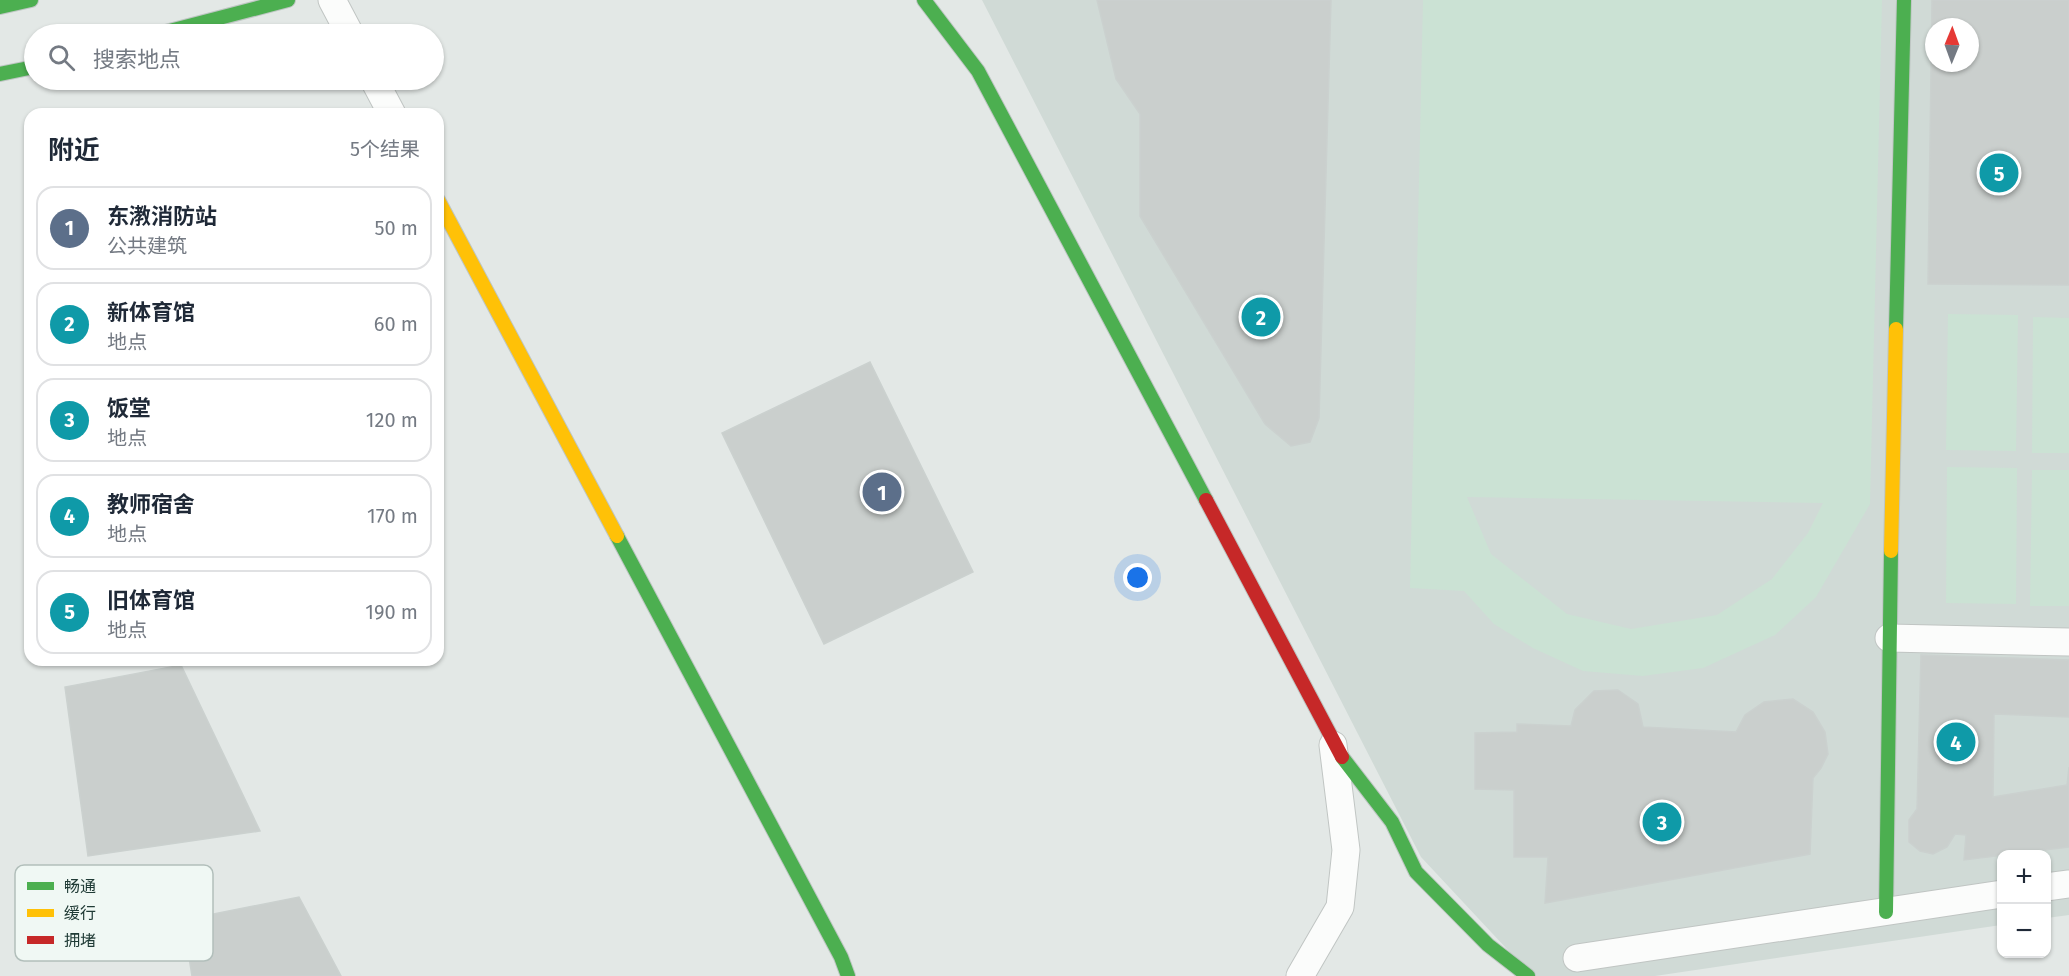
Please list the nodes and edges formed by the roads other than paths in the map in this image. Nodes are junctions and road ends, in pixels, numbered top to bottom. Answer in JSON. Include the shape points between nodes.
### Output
{"nodes":[{"id":1,"x":30,"y":0,"type":"edge"},
{"id":2,"x":288,"y":0,"type":"edge"},
{"id":3,"x":332,"y":0,"type":"edge"},
{"id":4,"x":924,"y":0,"type":"edge"},
{"id":5,"x":1904,"y":0,"type":"edge"},
{"id":6,"x":0,"y":7,"type":"edge"},
{"id":7,"x":196,"y":24,"type":"edge"},
{"id":8,"x":345,"y":24,"type":"edge"},
{"id":9,"x":24,"y":69,"type":"edge"},
{"id":10,"x":0,"y":74,"type":"edge"},
{"id":11,"x":379,"y":90,"type":"edge"},
{"id":12,"x":389,"y":108,"type":"edge"},
{"id":13,"x":444,"y":211,"type":"edge"},
{"id":14,"x":1889,"y":639,"type":"junction"},
{"id":15,"x":2069,"y":642,"type":"edge"},
{"id":16,"x":1332,"y":735,"type":"junction"},
{"id":17,"x":2069,"y":884,"type":"edge"},
{"id":18,"x":2051,"y":886,"type":"edge"},
{"id":19,"x":1997,"y":895,"type":"edge"},
{"id":20,"x":1886,"y":912,"type":"junction"},
{"id":21,"x":1577,"y":958,"type":"dead end"},
{"id":22,"x":848,"y":976,"type":"edge"},
{"id":23,"x":1300,"y":976,"type":"edge"},
{"id":24,"x":1528,"y":976,"type":"edge"}],
"edges":[{"from":1,"to":6,"type":"street"},
{"from":2,"to":7,"type":"street"},
{"from":3,"to":8,"type":"street"},
{"from":4,"to":16,"type":"street","via":[[978,71]]},
{"from":5,"to":14,"type":"street"},
{"from":9,"to":10,"type":"street"},
{"from":11,"to":12,"type":"street"},
{"from":13,"to":22,"type":"street"},
{"from":14,"to":15,"type":"street"},
{"from":14,"to":20,"type":"street"},
{"from":16,"to":23,"type":"street","via":[[1346,850],[1340,907]]},
{"from":16,"to":24,"type":"street","via":[[1345,763],[1392,822],[1416,872],[1488,945]]},
{"from":17,"to":18,"type":"street"},
{"from":19,"to":20,"type":"street"},
{"from":20,"to":21,"type":"street"}]}
